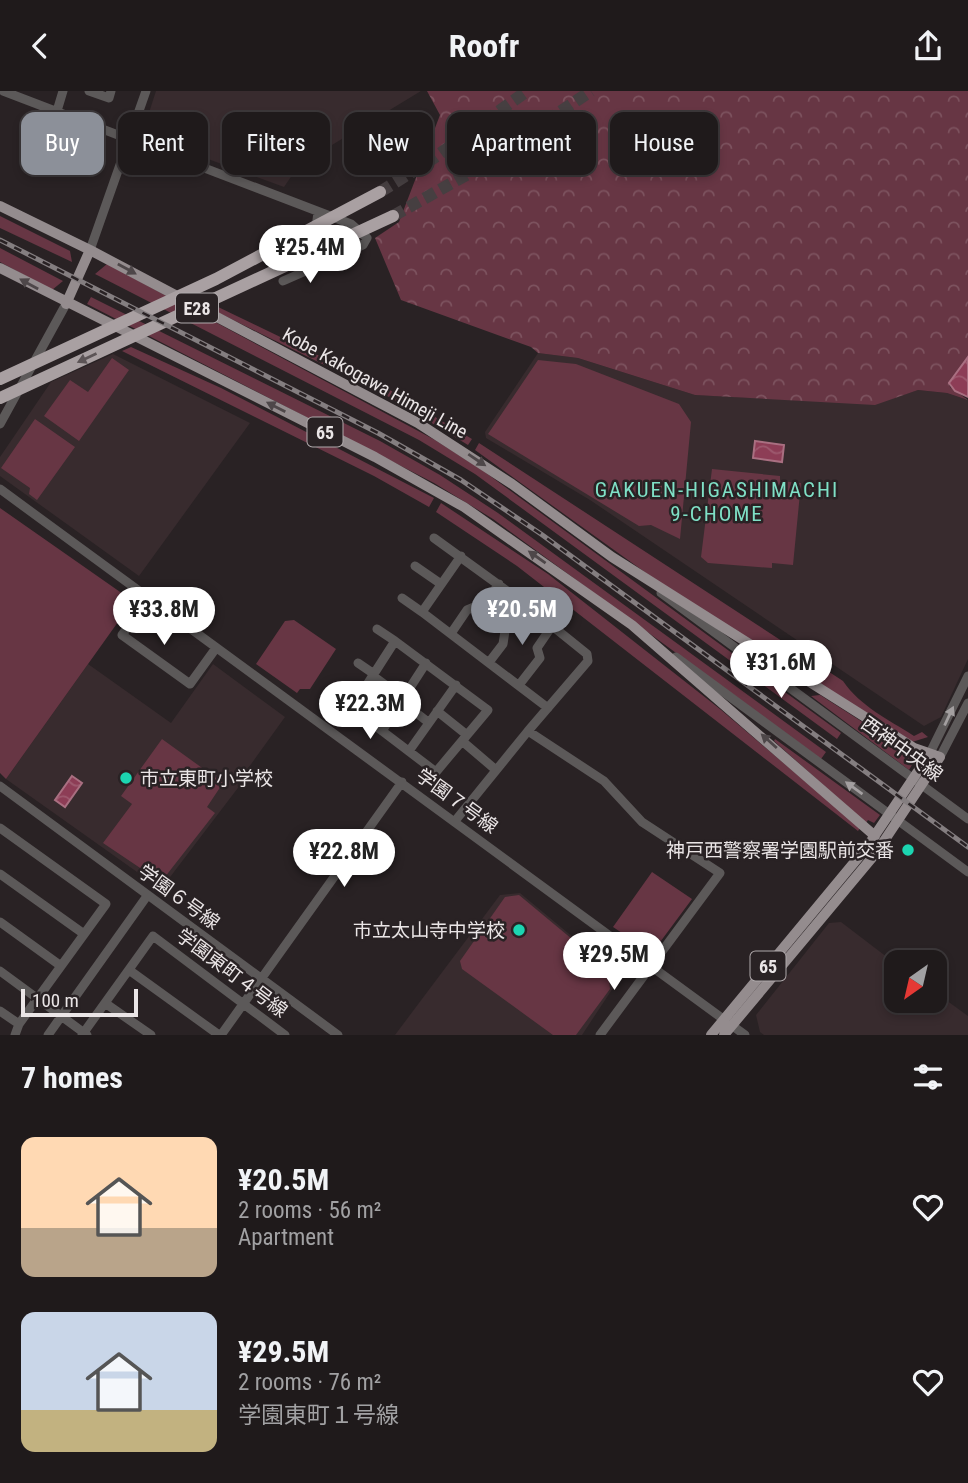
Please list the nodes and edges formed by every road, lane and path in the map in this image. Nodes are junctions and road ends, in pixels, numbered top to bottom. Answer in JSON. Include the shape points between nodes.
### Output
{"nodes":[{"id":1,"x":3,"y":91,"type":"edge"},
{"id":2,"x":63,"y":91,"type":"edge"},
{"id":3,"x":89,"y":91,"type":"edge"},
{"id":4,"x":111,"y":91,"type":"edge"},
{"id":5,"x":146,"y":91,"type":"edge"},
{"id":6,"x":57,"y":111,"type":"junction"},
{"id":7,"x":140,"y":112,"type":"edge"},
{"id":8,"x":118,"y":135,"type":"edge"},
{"id":9,"x":208,"y":170,"type":"edge"},
{"id":10,"x":119,"y":175,"type":"edge"},
{"id":11,"x":380,"y":193,"type":"tunnel mouth"},
{"id":12,"x":0,"y":206,"type":"edge"},
{"id":13,"x":318,"y":212,"type":"junction"},
{"id":14,"x":393,"y":216,"type":"tunnel mouth"},
{"id":15,"x":90,"y":250,"type":"junction"},
{"id":16,"x":324,"y":263,"type":"junction"},
{"id":17,"x":0,"y":268,"type":"edge"},
{"id":18,"x":283,"y":281,"type":"dead end"},
{"id":19,"x":66,"y":304,"type":"junction"},
{"id":20,"x":0,"y":379,"type":"edge"},
{"id":21,"x":0,"y":398,"type":"edge"},
{"id":22,"x":0,"y":424,"type":"edge"},
{"id":23,"x":0,"y":489,"type":"edge"},
{"id":24,"x":434,"y":538,"type":"dead end"},
{"id":25,"x":461,"y":556,"type":"junction"},
{"id":26,"x":612,"y":557,"type":"junction"},
{"id":27,"x":415,"y":566,"type":"dead end"},
{"id":28,"x":441,"y":584,"type":"junction"},
{"id":29,"x":499,"y":584,"type":"junction"},
{"id":30,"x":402,"y":597,"type":"dead end"},
{"id":31,"x":149,"y":598,"type":"junction"},
{"id":32,"x":525,"y":604,"type":"junction"},
{"id":33,"x":422,"y":612,"type":"junction"},
{"id":34,"x":632,"y":625,"type":"junction"},
{"id":35,"x":552,"y":626,"type":"junction"},
{"id":36,"x":377,"y":629,"type":"dead end"},
{"id":37,"x":452,"y":632,"type":"junction"},
{"id":38,"x":395,"y":641,"type":"junction"},
{"id":39,"x":216,"y":648,"type":"junction"},
{"id":40,"x":490,"y":661,"type":"junction"},
{"id":41,"x":359,"y":663,"type":"dead end"},
{"id":42,"x":426,"y":663,"type":"junction"},
{"id":43,"x":373,"y":675,"type":"junction"},
{"id":44,"x":968,"y":675,"type":"edge"},
{"id":45,"x":456,"y":685,"type":"junction"},
{"id":46,"x":520,"y":685,"type":"junction"},
{"id":47,"x":336,"y":697,"type":"dead end"},
{"id":48,"x":402,"y":699,"type":"junction"},
{"id":49,"x":968,"y":703,"type":"edge"},
{"id":50,"x":352,"y":708,"type":"junction"},
{"id":51,"x":548,"y":708,"type":"junction"},
{"id":52,"x":438,"y":711,"type":"junction"},
{"id":53,"x":428,"y":722,"type":"junction"},
{"id":54,"x":382,"y":731,"type":"junction"},
{"id":55,"x":528,"y":731,"type":"junction"},
{"id":56,"x":465,"y":738,"type":"junction"},
{"id":57,"x":409,"y":751,"type":"junction"},
{"id":58,"x":934,"y":756,"type":"junction"},
{"id":59,"x":496,"y":771,"type":"junction"},
{"id":60,"x":402,"y":782,"type":"junction"},
{"id":61,"x":0,"y":786,"type":"edge"},
{"id":62,"x":968,"y":820,"type":"edge"},
{"id":63,"x":455,"y":821,"type":"junction"},
{"id":64,"x":0,"y":828,"type":"edge"},
{"id":65,"x":882,"y":833,"type":"junction"},
{"id":66,"x":968,"y":872,"type":"edge"},
{"id":67,"x":0,"y":874,"type":"edge"},
{"id":68,"x":147,"y":896,"type":"junction"},
{"id":69,"x":0,"y":922,"type":"edge"},
{"id":70,"x":84,"y":934,"type":"junction"},
{"id":71,"x":61,"y":966,"type":"junction"},
{"id":72,"x":652,"y":966,"type":"junction"},
{"id":73,"x":129,"y":970,"type":"junction"},
{"id":74,"x":0,"y":971,"type":"edge"},
{"id":75,"x":262,"y":978,"type":"junction"},
{"id":76,"x":36,"y":1001,"type":"junction"},
{"id":77,"x":104,"y":1003,"type":"junction"},
{"id":78,"x":244,"y":1005,"type":"junction"},
{"id":79,"x":0,"y":1010,"type":"edge"},
{"id":80,"x":60,"y":1015,"type":"junction"},
{"id":81,"x":727,"y":1021,"type":"junction"},
{"id":82,"x":19,"y":1024,"type":"junction"},
{"id":83,"x":84,"y":1034,"type":"edge"},
{"id":84,"x":15,"y":1035,"type":"edge"},
{"id":85,"x":48,"y":1035,"type":"edge"},
{"id":86,"x":151,"y":1035,"type":"edge"},
{"id":87,"x":220,"y":1035,"type":"edge"},
{"id":88,"x":285,"y":1035,"type":"edge"},
{"id":89,"x":338,"y":1035,"type":"edge"},
{"id":90,"x":600,"y":1035,"type":"edge"},
{"id":91,"x":711,"y":1035,"type":"edge"},
{"id":92,"x":723,"y":1035,"type":"edge"},
{"id":93,"x":746,"y":1035,"type":"edge"}],
"edges":[{"from":1,"to":6,"type":"street"},
{"from":2,"to":6,"type":"street"},
{"from":3,"to":4,"type":"street","via":[[109,98]]},
{"from":5,"to":7,"type":"street"},
{"from":6,"to":8,"type":"street"},
{"from":9,"to":13,"type":"street"},
{"from":10,"to":15,"type":"street"},
{"from":11,"to":20,"type":"highway","number":"E28","via":[[216,279]]},
{"from":12,"to":15,"type":"main road","name":"Kobe Kakogawa Himeji Line"},
{"from":13,"to":16,"type":"street","via":[[314,244]]},
{"from":13,"to":16,"type":"street","via":[[351,224],[367,239]]},
{"from":14,"to":21,"type":"highway","number":"E28","one_way":true},
{"from":15,"to":19,"type":"main road"},
{"from":15,"to":26,"type":"main road","name":"Kobe Kakogawa Himeji Line","one_way":true,"via":[[418,423]]},
{"from":16,"to":18,"type":"street"},
{"from":19,"to":17,"type":"main road","number":"65","one_way":true},
{"from":19,"to":22,"type":"street"},
{"from":34,"to":19,"type":"main road","number":"65","one_way":true,"via":[[419,480]]},
{"from":23,"to":31,"type":"street","name":"学園７号線"},
{"from":24,"to":25,"type":"street"},
{"from":25,"to":28,"type":"street"},
{"from":25,"to":29,"type":"street"},
{"from":26,"to":58,"type":"main road","name":"Kobe Kakogawa Himeji Line","via":[[852,711]]},
{"from":26,"to":62,"type":"street","name":"西神中央線"},
{"from":27,"to":28,"type":"street"},
{"from":28,"to":33,"type":"street"},
{"from":29,"to":32,"type":"street"},
{"from":29,"to":37,"type":"street","via":[[486,602],[467,610]]},
{"from":30,"to":33,"type":"street"},
{"from":31,"to":39,"type":"street","name":"学園７号線"},
{"from":31,"to":39,"type":"street","via":[[122,635],[190,684]]},
{"from":32,"to":35,"type":"street"},
{"from":32,"to":40,"type":"street"},
{"from":33,"to":37,"type":"street"},
{"from":65,"to":34,"type":"main road","number":"65","one_way":true},
{"from":66,"to":34,"type":"street","one_way":true},
{"from":35,"to":46,"type":"street","via":[[537,648],[540,658]]},
{"from":35,"to":51,"type":"street","via":[[587,654],[588,661]]},
{"from":36,"to":38,"type":"street"},
{"from":37,"to":40,"type":"street"},
{"from":38,"to":42,"type":"street"},
{"from":38,"to":43,"type":"street"},
{"from":39,"to":60,"type":"street","name":"学園７号線"},
{"from":40,"to":46,"type":"street"},
{"from":41,"to":43,"type":"street"},
{"from":42,"to":45,"type":"street"},
{"from":42,"to":48,"type":"street"},
{"from":43,"to":48,"type":"street"},
{"from":43,"to":50,"type":"street"},
{"from":58,"to":44,"type":"street","one_way":true},
{"from":45,"to":52,"type":"street"},
{"from":45,"to":56,"type":"street","via":[[488,710]]},
{"from":46,"to":51,"type":"street"},
{"from":47,"to":50,"type":"street"},
{"from":48,"to":53,"type":"street"},
{"from":48,"to":54,"type":"street"},
{"from":49,"to":58,"type":"street"},
{"from":50,"to":54,"type":"street"},
{"from":51,"to":55,"type":"street"},
{"from":52,"to":53,"type":"street"},
{"from":52,"to":56,"type":"street"},
{"from":53,"to":57,"type":"street"},
{"from":54,"to":57,"type":"street"},
{"from":55,"to":59,"type":"street"},
{"from":55,"to":72,"type":"street","via":[[604,781],[642,823],[720,873]]},
{"from":56,"to":57,"type":"street","via":[[436,772]]},
{"from":56,"to":59,"type":"street"},
{"from":58,"to":65,"type":"main road","number":"65"},
{"from":59,"to":63,"type":"street"},
{"from":60,"to":63,"type":"street","name":"学園７号線"},
{"from":60,"to":75,"type":"street"},
{"from":61,"to":68,"type":"street","name":"学園６号線"},
{"from":63,"to":72,"type":"street","name":"学園７号線"},
{"from":64,"to":70,"type":"street","via":[[106,904]]},
{"from":65,"to":81,"type":"main road","number":"65","via":[[835,904]]},
{"from":67,"to":70,"type":"street"},
{"from":68,"to":75,"type":"street","name":"学園６号線"},
{"from":68,"to":80,"type":"street"},
{"from":69,"to":71,"type":"street"},
{"from":70,"to":71,"type":"street"},
{"from":71,"to":76,"type":"street"},
{"from":72,"to":81,"type":"street","name":"学園７号線"},
{"from":72,"to":90,"type":"street"},
{"from":73,"to":77,"type":"street","name":"学園東町４号線"},
{"from":73,"to":78,"type":"street","name":"学園東町４号線","via":[[153,936]]},
{"from":73,"to":87,"type":"street"},
{"from":74,"to":76,"type":"street"},
{"from":75,"to":78,"type":"street"},
{"from":75,"to":89,"type":"street","name":"学園６号線"},
{"from":76,"to":80,"type":"street"},
{"from":76,"to":82,"type":"street"},
{"from":77,"to":83,"type":"street","name":"学園東町４号線"},
{"from":77,"to":86,"type":"street"},
{"from":78,"to":87,"type":"street"},
{"from":78,"to":88,"type":"street","name":"学園東町４号線"},
{"from":79,"to":82,"type":"street"},
{"from":80,"to":83,"type":"street"},
{"from":80,"to":85,"type":"street"},
{"from":81,"to":91,"type":"main road","number":"65"},
{"from":81,"to":92,"type":"main road","number":"65"},
{"from":81,"to":93,"type":"street","name":"学園７号線"},
{"from":82,"to":84,"type":"street"}]}
